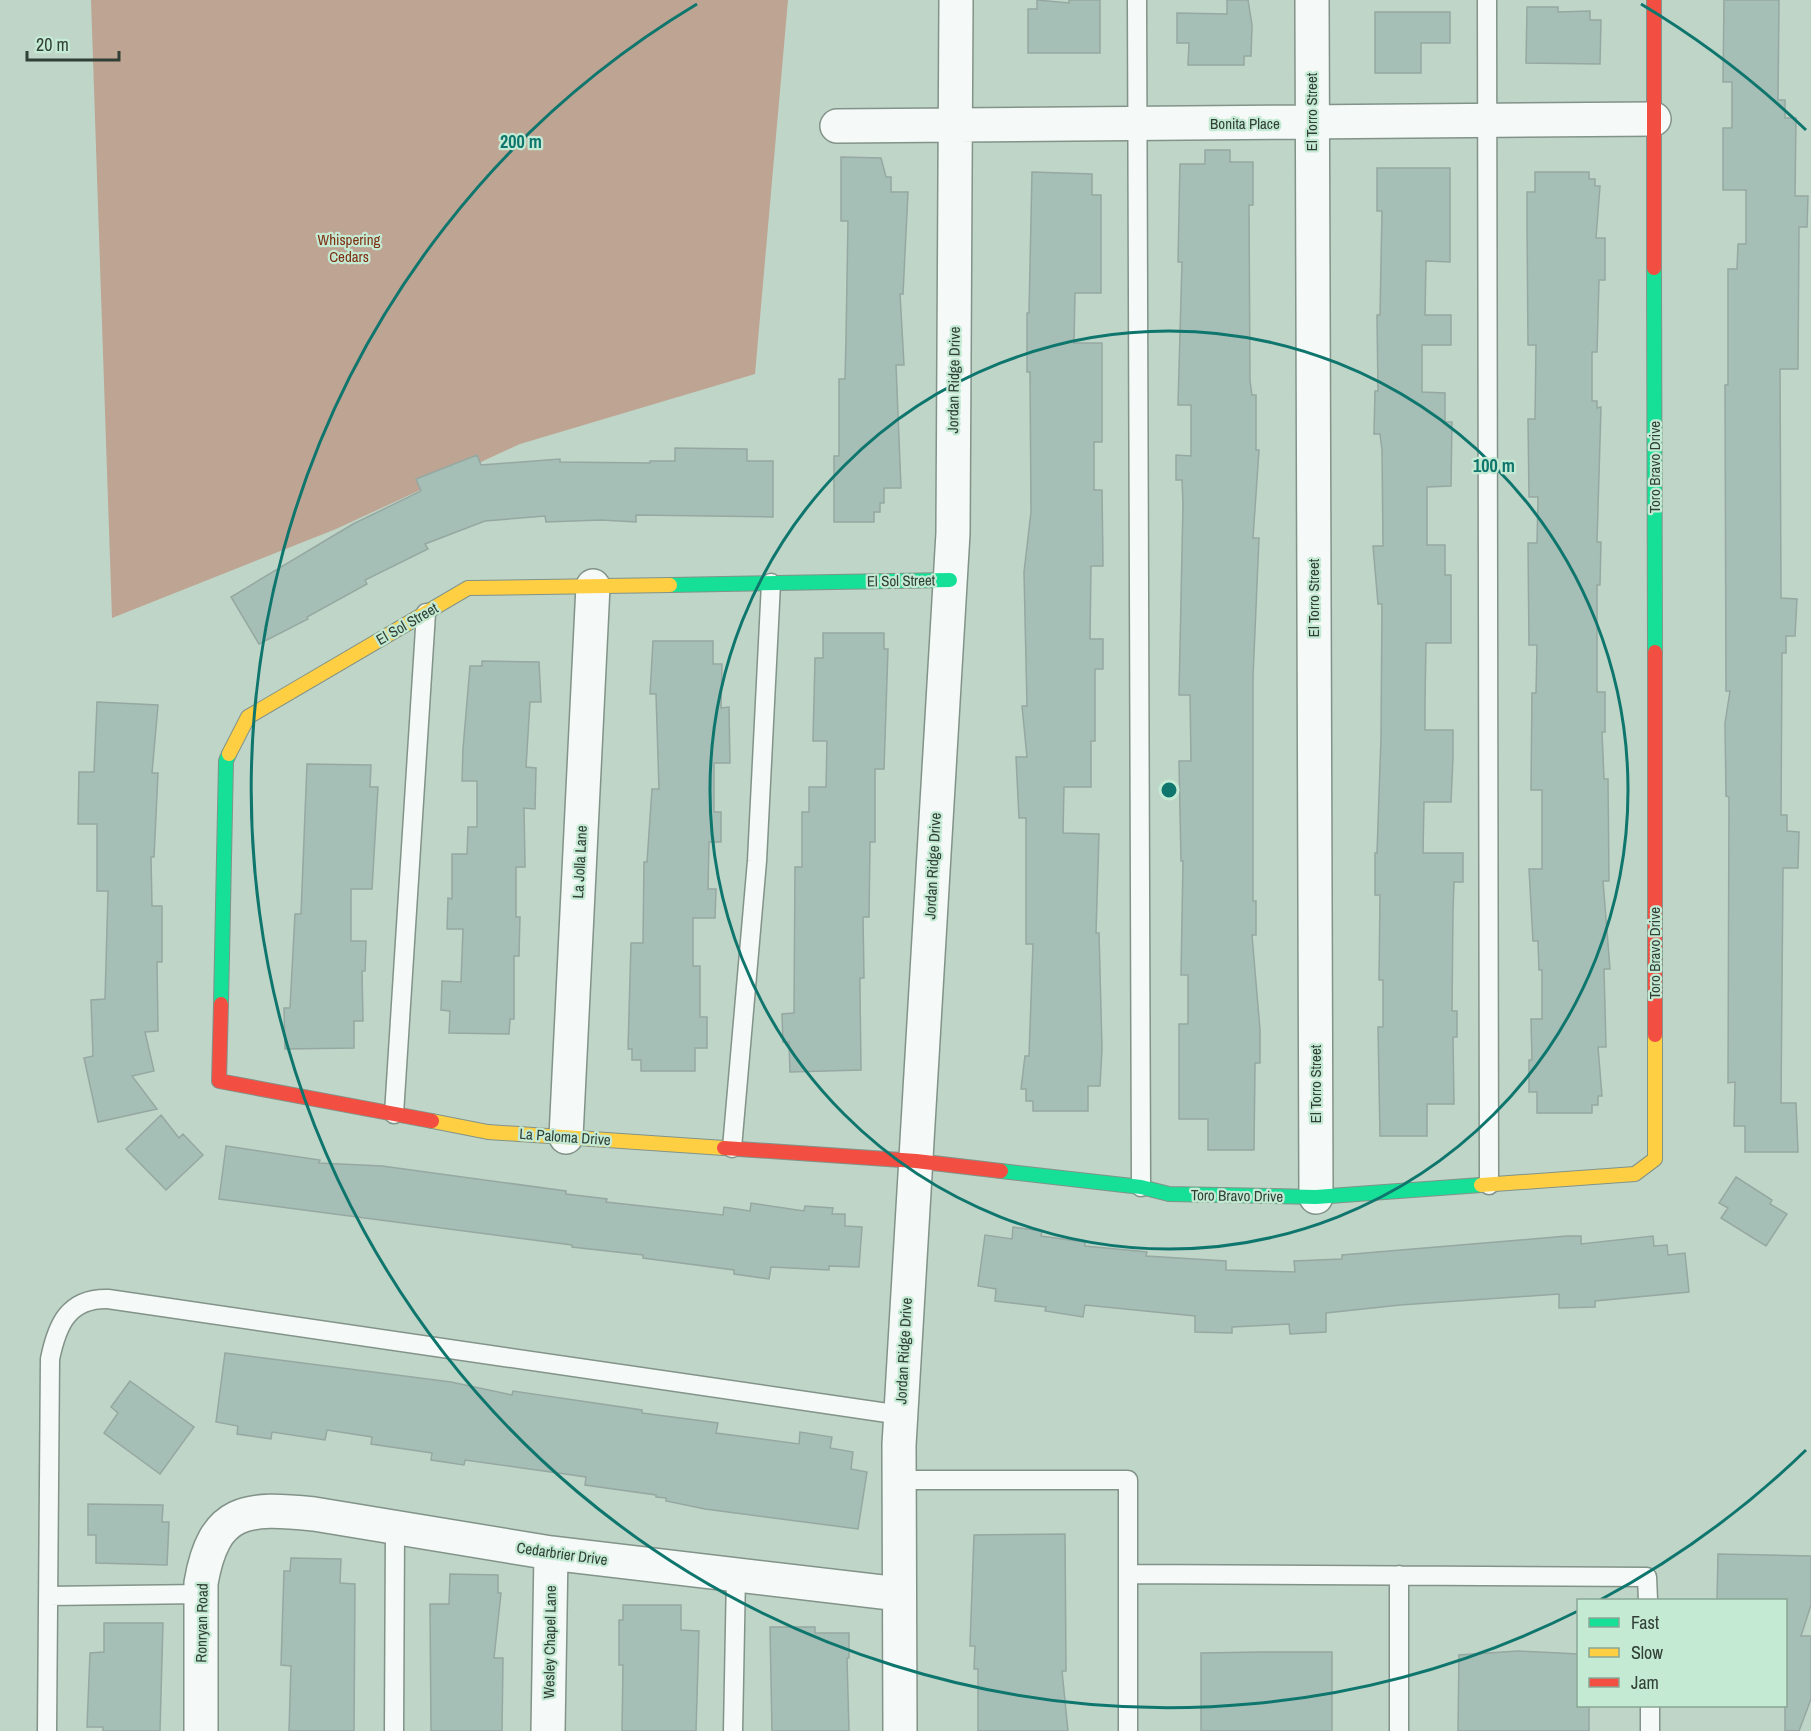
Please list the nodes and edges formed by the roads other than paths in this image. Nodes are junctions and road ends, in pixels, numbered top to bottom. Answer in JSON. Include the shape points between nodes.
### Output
{"nodes":[{"id":1,"x":957,"y":0,"type":"edge"},
{"id":2,"x":1137,"y":0,"type":"edge"},
{"id":3,"x":1312,"y":0,"type":"edge"},
{"id":4,"x":1487,"y":0,"type":"edge"},
{"id":5,"x":1654,"y":0,"type":"edge"},
{"id":6,"x":1654,"y":119,"type":"junction"},
{"id":7,"x":1486,"y":121,"type":"junction"},
{"id":8,"x":1313,"y":123,"type":"junction"},
{"id":9,"x":957,"y":124,"type":"junction"},
{"id":10,"x":1137,"y":124,"type":"junction"},
{"id":11,"x":837,"y":126,"type":"dead end"},
{"id":12,"x":950,"y":580,"type":"junction"},
{"id":13,"x":771,"y":583,"type":"junction"},
{"id":14,"x":593,"y":586,"type":"junction"},
{"id":15,"x":426,"y":613,"type":"junction"},
{"id":16,"x":219,"y":1081,"type":"joint"},
{"id":17,"x":394,"y":1114,"type":"junction"},
{"id":18,"x":567,"y":1137,"type":"junction"},
{"id":19,"x":732,"y":1148,"type":"junction"},
{"id":20,"x":916,"y":1161,"type":"junction"},
{"id":21,"x":1489,"y":1185,"type":"junction"},
{"id":22,"x":1141,"y":1187,"type":"junction"},
{"id":23,"x":1316,"y":1197,"type":"junction"},
{"id":24,"x":901,"y":1415,"type":"junction"},
{"id":25,"x":899,"y":1480,"type":"junction"},
{"id":26,"x":227,"y":1521,"type":"joint"},
{"id":27,"x":395,"y":1528,"type":"junction"},
{"id":28,"x":551,"y":1553,"type":"junction"},
{"id":29,"x":1128,"y":1574,"type":"junction"},
{"id":30,"x":736,"y":1575,"type":"junction"},
{"id":31,"x":1399,"y":1575,"type":"junction"},
{"id":32,"x":201,"y":1594,"type":"junction"},
{"id":33,"x":899,"y":1594,"type":"junction"},
{"id":34,"x":48,"y":1596,"type":"junction"},
{"id":35,"x":1648,"y":1599,"type":"edge"},
{"id":36,"x":1650,"y":1707,"type":"edge"},
{"id":37,"x":47,"y":1731,"type":"edge"},
{"id":38,"x":201,"y":1731,"type":"edge"},
{"id":39,"x":394,"y":1731,"type":"edge"},
{"id":40,"x":548,"y":1731,"type":"edge"},
{"id":41,"x":733,"y":1731,"type":"edge"},
{"id":42,"x":900,"y":1731,"type":"edge"},
{"id":43,"x":1128,"y":1731,"type":"edge"},
{"id":44,"x":1399,"y":1731,"type":"edge"},
{"id":45,"x":1650,"y":1731,"type":"edge"}],
"edges":[{"from":1,"to":9,"type":"street","name":"Jordan Ridge Drive"},
{"from":2,"to":10,"type":"lane"},
{"from":3,"to":8,"type":"street","name":"El Torro Street"},
{"from":4,"to":7,"type":"lane"},
{"from":5,"to":6,"type":"street","name":"Toro Bravo Drive"},
{"from":6,"to":7,"type":"street","name":"Bonita Place"},
{"from":6,"to":21,"type":"street","name":"Toro Bravo Drive","via":[[1655,1159],[1635,1174]]},
{"from":7,"to":8,"type":"street","name":"Bonita Place"},
{"from":7,"to":21,"type":"lane"},
{"from":8,"to":10,"type":"street","name":"Bonita Place"},
{"from":8,"to":23,"type":"street","name":"El Torro Street"},
{"from":9,"to":10,"type":"street","name":"Bonita Place"},
{"from":9,"to":11,"type":"street","name":"Bonita Place"},
{"from":9,"to":12,"type":"street","name":"Jordan Ridge Drive"},
{"from":10,"to":22,"type":"lane"},
{"from":12,"to":13,"type":"street","name":"El Sol Street"},
{"from":12,"to":20,"type":"street","name":"Jordan Ridge Drive"},
{"from":13,"to":14,"type":"street","name":"El Sol Street"},
{"from":13,"to":19,"type":"lane","via":[[757,861]]},
{"from":14,"to":15,"type":"street","name":"El Sol Street","via":[[468,588]]},
{"from":14,"to":18,"type":"street","name":"La Jolla Lane"},
{"from":15,"to":16,"type":"street","name":"El Sol Street","via":[[248,717],[226,761]]},
{"from":15,"to":17,"type":"lane"},
{"from":16,"to":17,"type":"street","name":"La Paloma Drive"},
{"from":17,"to":18,"type":"street","name":"La Paloma Drive","via":[[488,1132]]},
{"from":18,"to":19,"type":"street","name":"La Paloma Drive"},
{"from":19,"to":20,"type":"street","name":"La Paloma Drive"},
{"from":20,"to":22,"type":"street","name":"Toro Bravo Drive"},
{"from":20,"to":24,"type":"street","name":"Jordan Ridge Drive"},
{"from":21,"to":23,"type":"street","name":"Toro Bravo Drive"},
{"from":22,"to":23,"type":"street","name":"Toro Bravo Drive","via":[[1169,1194]]},
{"from":24,"to":25,"type":"street","name":"Jordan Ridge Drive"},
{"from":24,"to":34,"type":"lane","via":[[120,1301],[87,1300],[74,1307],[63,1321],[50,1359]]},
{"from":25,"to":29,"type":"lane","via":[[1128,1480]]},
{"from":25,"to":33,"type":"street","name":"Jordan Ridge Drive"},
{"from":26,"to":27,"type":"street","name":"Cedarbrier Drive","via":[[284,1511]]},
{"from":26,"to":32,"type":"street","name":"Ronryan Road","via":[[205,1562]]},
{"from":27,"to":28,"type":"street","name":"Cedarbrier Drive"},
{"from":27,"to":39,"type":"lane"},
{"from":28,"to":30,"type":"street","name":"Cedarbrier Drive"},
{"from":28,"to":40,"type":"street","name":"Wesley Chapel Lane"},
{"from":29,"to":31,"type":"lane"},
{"from":29,"to":43,"type":"lane"},
{"from":30,"to":33,"type":"street","name":"Cedarbrier Drive"},
{"from":30,"to":41,"type":"lane"},
{"from":31,"to":35,"type":"lane","via":[[1647,1577]]},
{"from":31,"to":44,"type":"lane"},
{"from":32,"to":34,"type":"lane"},
{"from":32,"to":38,"type":"street","name":"Ronryan Road"},
{"from":33,"to":42,"type":"street","name":"Jordan Ridge Drive"},
{"from":34,"to":37,"type":"lane"},
{"from":36,"to":45,"type":"lane"}]}
